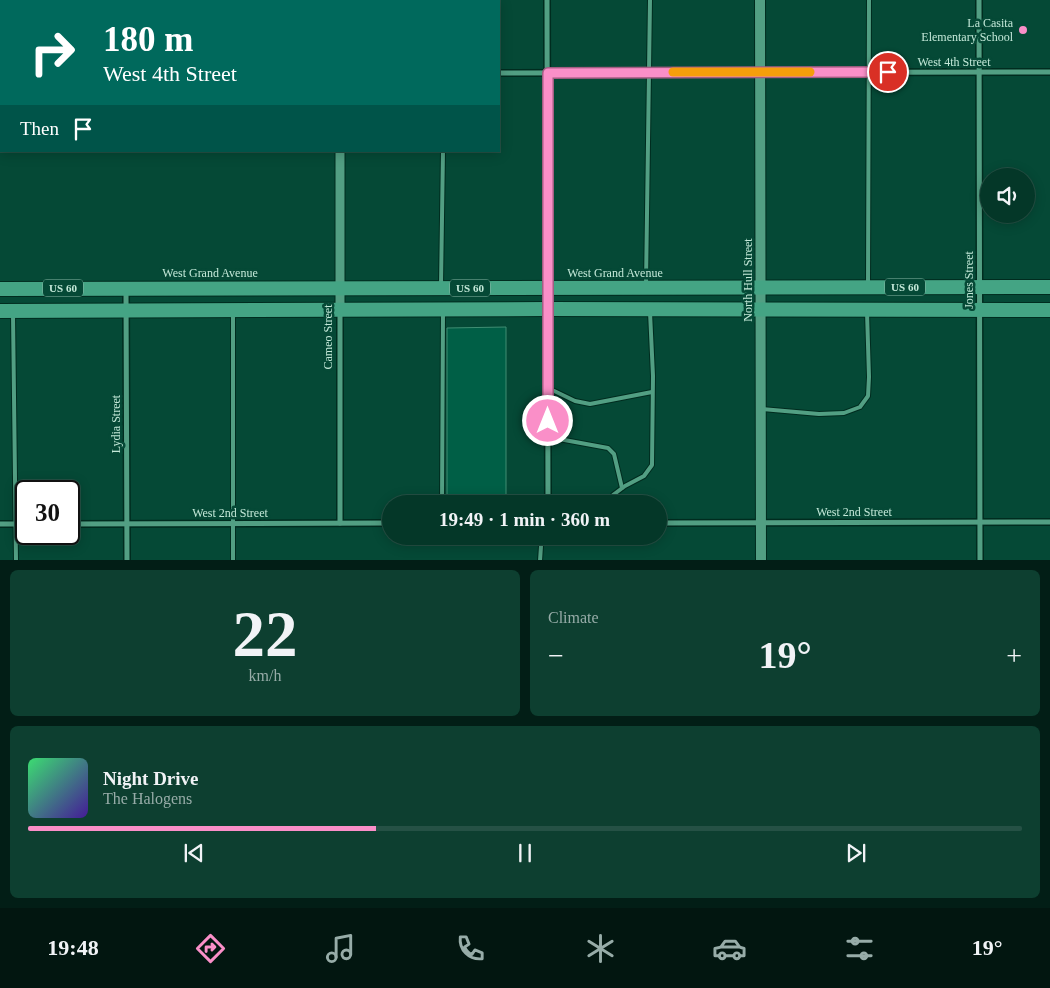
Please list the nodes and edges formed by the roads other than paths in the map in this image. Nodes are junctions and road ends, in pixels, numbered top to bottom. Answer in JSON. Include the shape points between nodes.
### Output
{"nodes":[{"id":1,"x":548,"y":0,"type":"edge"},
{"id":2,"x":650,"y":0,"type":"edge"},
{"id":3,"x":760,"y":0,"type":"edge"},
{"id":4,"x":869,"y":0,"type":"edge"},
{"id":5,"x":979,"y":0,"type":"edge"},
{"id":6,"x":650,"y":72,"type":"junction"},
{"id":7,"x":760,"y":72,"type":"junction"},
{"id":8,"x":870,"y":72,"type":"junction"},
{"id":9,"x":979,"y":72,"type":"junction"},
{"id":10,"x":1050,"y":72,"type":"edge"},
{"id":11,"x":500,"y":73,"type":"edge"},
{"id":12,"x":548,"y":73,"type":"junction"},
{"id":13,"x":340,"y":152,"type":"edge"},
{"id":14,"x":443,"y":152,"type":"edge"},
{"id":15,"x":980,"y":286,"type":"junction"},
{"id":16,"x":760,"y":287,"type":"junction"},
{"id":17,"x":868,"y":287,"type":"junction"},
{"id":18,"x":1050,"y":287,"type":"edge"},
{"id":19,"x":126,"y":288,"type":"junction"},
{"id":20,"x":340,"y":288,"type":"junction"},
{"id":21,"x":441,"y":288,"type":"junction"},
{"id":22,"x":548,"y":288,"type":"junction"},
{"id":23,"x":646,"y":288,"type":"junction"},
{"id":24,"x":0,"y":289,"type":"edge"},
{"id":25,"x":340,"y":310,"type":"junction"},
{"id":26,"x":443,"y":310,"type":"junction"},
{"id":27,"x":548,"y":310,"type":"junction"},
{"id":28,"x":650,"y":310,"type":"junction"},
{"id":29,"x":760,"y":310,"type":"junction"},
{"id":30,"x":867,"y":310,"type":"junction"},
{"id":31,"x":980,"y":310,"type":"junction"},
{"id":32,"x":1050,"y":310,"type":"edge"},
{"id":33,"x":6,"y":311,"type":"edge"},
{"id":34,"x":233,"y":311,"type":"junction"},
{"id":35,"x":126,"y":312,"type":"junction"},
{"id":36,"x":548,"y":388,"type":"junction"},
{"id":37,"x":652,"y":392,"type":"junction"},
{"id":38,"x":761,"y":409,"type":"junction"},
{"id":39,"x":548,"y":437,"type":"junction"},
{"id":40,"x":622,"y":488,"type":"junction"},
{"id":41,"x":442,"y":495,"type":"edge"},
{"id":42,"x":548,"y":495,"type":"edge"},
{"id":43,"x":613,"y":495,"type":"edge"},
{"id":44,"x":15,"y":503,"type":"edge"},
{"id":45,"x":980,"y":522,"type":"junction"},
{"id":46,"x":1050,"y":522,"type":"edge"},
{"id":47,"x":233,"y":523,"type":"junction"},
{"id":48,"x":340,"y":523,"type":"junction"},
{"id":49,"x":382,"y":523,"type":"edge"},
{"id":50,"x":667,"y":523,"type":"edge"},
{"id":51,"x":761,"y":523,"type":"junction"},
{"id":52,"x":0,"y":524,"type":"edge"},
{"id":53,"x":15,"y":524,"type":"edge"},
{"id":54,"x":80,"y":524,"type":"edge"},
{"id":55,"x":126,"y":524,"type":"junction"},
{"id":56,"x":16,"y":545,"type":"edge"},
{"id":57,"x":541,"y":545,"type":"edge"},
{"id":58,"x":16,"y":560,"type":"edge"},
{"id":59,"x":127,"y":560,"type":"edge"},
{"id":60,"x":233,"y":560,"type":"edge"},
{"id":61,"x":540,"y":560,"type":"edge"},
{"id":62,"x":761,"y":560,"type":"edge"},
{"id":63,"x":980,"y":560,"type":"edge"}],
"edges":[{"from":1,"to":12,"type":"street"},
{"from":2,"to":6,"type":"lane"},
{"from":3,"to":7,"type":"main road","name":"North Hull Street"},
{"from":4,"to":8,"type":"lane"},
{"from":5,"to":9,"type":"street","name":"Jones Street"},
{"from":6,"to":7,"type":"street","name":"West 4th Street"},
{"from":6,"to":12,"type":"street","name":"West 4th Street"},
{"from":6,"to":23,"type":"lane"},
{"from":7,"to":8,"type":"street","name":"West 4th Street"},
{"from":7,"to":16,"type":"main road","name":"North Hull Street"},
{"from":8,"to":9,"type":"street","name":"West 4th Street"},
{"from":8,"to":17,"type":"lane"},
{"from":9,"to":10,"type":"street","name":"West 4th Street"},
{"from":9,"to":15,"type":"street","name":"Jones Street"},
{"from":11,"to":12,"type":"street","name":"West 4th Street"},
{"from":12,"to":22,"type":"street"},
{"from":13,"to":20,"type":"street","name":"Cameo Street"},
{"from":14,"to":21,"type":"lane"},
{"from":15,"to":17,"type":"highway","name":"West Grand Avenue","number":"US 60"},
{"from":15,"to":18,"type":"highway","name":"West Grand Avenue","number":"US 60"},
{"from":15,"to":31,"type":"street","name":"Jones Street"},
{"from":16,"to":17,"type":"highway","name":"West Grand Avenue","number":"US 60"},
{"from":16,"to":23,"type":"highway","name":"West Grand Avenue","number":"US 60"},
{"from":16,"to":29,"type":"main road","name":"North Hull Street"},
{"from":19,"to":20,"type":"highway","name":"West Grand Avenue","number":"US 60"},
{"from":19,"to":24,"type":"highway","name":"West Grand Avenue","number":"US 60"},
{"from":19,"to":35,"type":"street","name":"Lydia Street"},
{"from":20,"to":21,"type":"highway","name":"West Grand Avenue","number":"US 60"},
{"from":20,"to":25,"type":"street","name":"Cameo Street"},
{"from":21,"to":22,"type":"highway","name":"West Grand Avenue","number":"US 60"},
{"from":22,"to":23,"type":"highway","name":"West Grand Avenue","number":"US 60"},
{"from":22,"to":27,"type":"street"},
{"from":25,"to":26,"type":"highway","number":"US 60"},
{"from":25,"to":34,"type":"highway","number":"US 60"},
{"from":25,"to":48,"type":"street","name":"Cameo Street"},
{"from":26,"to":27,"type":"highway","number":"US 60"},
{"from":26,"to":41,"type":"lane"},
{"from":27,"to":28,"type":"highway","number":"US 60"},
{"from":27,"to":36,"type":"street"},
{"from":28,"to":29,"type":"highway","number":"US 60"},
{"from":28,"to":37,"type":"lane"},
{"from":29,"to":30,"type":"highway","number":"US 60"},
{"from":29,"to":38,"type":"main road","name":"North Hull Street"},
{"from":30,"to":31,"type":"highway","number":"US 60"},
{"from":30,"to":38,"type":"lane","via":[[870,377],[868,396],[860,407],[844,413],[819,414]]},
{"from":31,"to":32,"type":"highway","number":"US 60"},
{"from":31,"to":45,"type":"street","name":"Jones Street"},
{"from":33,"to":35,"type":"highway","number":"US 60"},
{"from":33,"to":44,"type":"lane"},
{"from":34,"to":35,"type":"highway","number":"US 60"},
{"from":34,"to":47,"type":"lane"},
{"from":35,"to":55,"type":"street","name":"Lydia Street"},
{"from":36,"to":37,"type":"lane","via":[[575,401],[590,404]]},
{"from":36,"to":39,"type":"street"},
{"from":37,"to":40,"type":"lane","via":[[652,465],[644,476]]},
{"from":38,"to":51,"type":"main road","name":"North Hull Street"},
{"from":39,"to":40,"type":"lane","via":[[608,448],[614,454]]},
{"from":39,"to":42,"type":"street"},
{"from":40,"to":43,"type":"lane"},
{"from":45,"to":46,"type":"street","name":"West 2nd Street"},
{"from":45,"to":51,"type":"street","name":"West 2nd Street"},
{"from":45,"to":63,"type":"street","name":"Jones Street"},
{"from":47,"to":48,"type":"street","name":"West 2nd Street"},
{"from":47,"to":55,"type":"street","name":"West 2nd Street"},
{"from":47,"to":60,"type":"lane"},
{"from":48,"to":49,"type":"street","name":"West 2nd Street"},
{"from":50,"to":51,"type":"street","name":"West 2nd Street"},
{"from":51,"to":62,"type":"main road","name":"North Hull Street"},
{"from":52,"to":53,"type":"street"},
{"from":54,"to":55,"type":"street","name":"West 2nd Street"},
{"from":55,"to":59,"type":"street","name":"Lydia Street"},
{"from":56,"to":58,"type":"lane"},
{"from":57,"to":61,"type":"lane"}]}
